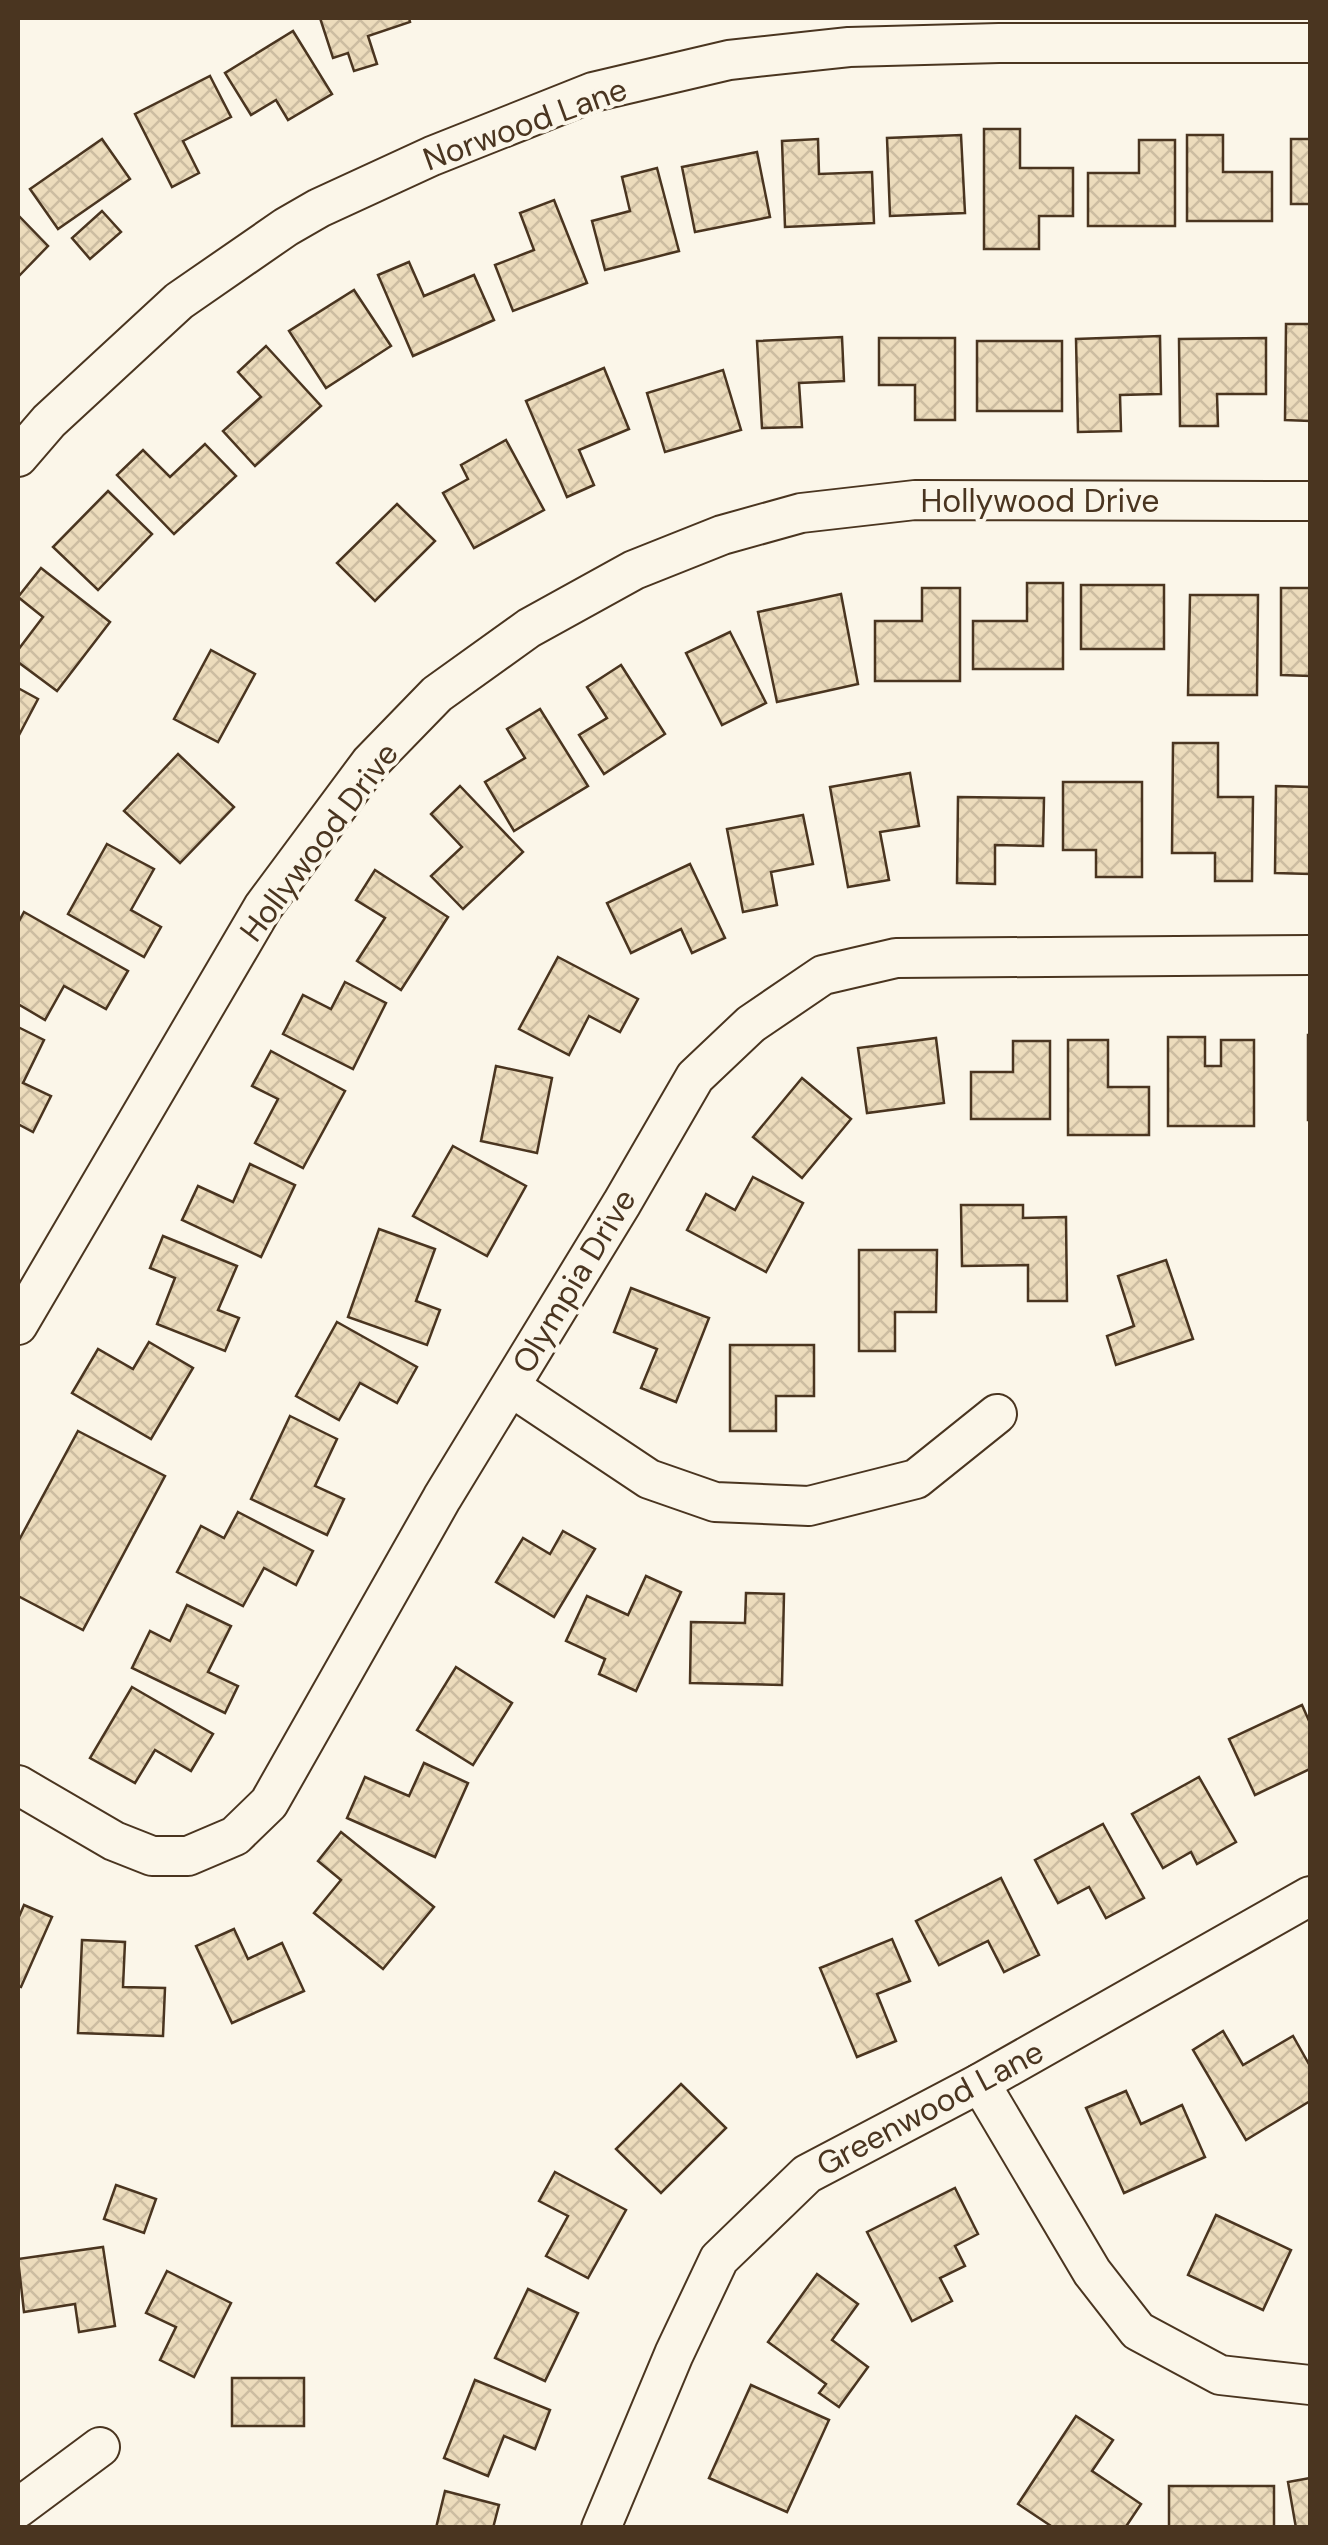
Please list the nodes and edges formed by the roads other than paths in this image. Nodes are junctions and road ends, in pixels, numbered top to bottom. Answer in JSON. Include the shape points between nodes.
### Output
{"nodes":[{"id":1,"x":1310,"y":42,"type":"edge"},
{"id":2,"x":18,"y":457,"type":"edge"},
{"id":3,"x":1310,"y":501,"type":"edge"},
{"id":4,"x":1310,"y":955,"type":"edge"},
{"id":5,"x":18,"y":1324,"type":"edge"},
{"id":6,"x":510,"y":1387,"type":"junction"},
{"id":7,"x":997,"y":1414,"type":"dead end"},
{"id":8,"x":18,"y":1785,"type":"edge"},
{"id":9,"x":1310,"y":1896,"type":"edge"},
{"id":10,"x":980,"y":2083,"type":"junction"},
{"id":11,"x":1310,"y":2385,"type":"edge"},
{"id":12,"x":100,"y":2448,"type":"dead end"},
{"id":13,"x":18,"y":2508,"type":"edge"},
{"id":14,"x":601,"y":2528,"type":"edge"}],
"edges":[{"from":1,"to":2,"type":"street","name":"Norwood Lane","via":[[849,47],[730,60],[593,92],[432,156],[286,227],[179,301]]},
{"from":3,"to":5,"type":"street","name":"Hollywood Drive","via":[[914,500],[800,513],[634,570],[529,628],[438,694],[370,763],[263,907]]},
{"from":4,"to":6,"type":"street","name":"Olympia Drive","via":[[896,958],[823,975],[751,1024],[695,1076]]},
{"from":6,"to":7,"type":"street","via":[[648,1480],[716,1502],[809,1506],[916,1479]]},
{"from":6,"to":8,"type":"street","name":"Olympia Drive","via":[[269,1803],[236,1836],[188,1856],[152,1856]]},
{"from":9,"to":10,"type":"street","name":"Greenwood Lane"},
{"from":10,"to":11,"type":"street","via":[[1092,2272],[1138,2331],[1220,2375]]},
{"from":10,"to":14,"type":"street","name":"Greenwood Lane","via":[[807,2174],[719,2258]]},
{"from":12,"to":13,"type":"street"}]}
